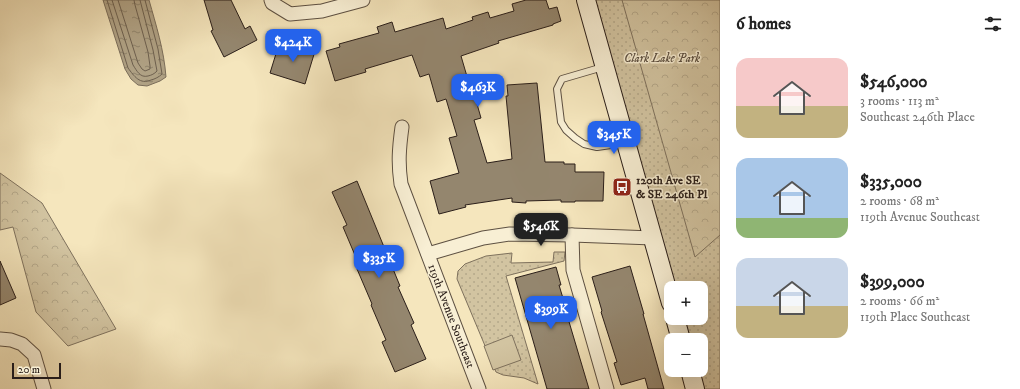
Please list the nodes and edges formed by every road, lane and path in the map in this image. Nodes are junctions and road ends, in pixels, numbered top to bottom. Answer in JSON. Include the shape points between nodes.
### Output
{"nodes":[{"id":1,"x":270,"y":0,"type":"edge"},
{"id":2,"x":363,"y":0,"type":"edge"},
{"id":3,"x":586,"y":0,"type":"edge"},
{"id":4,"x":605,"y":66,"type":"junction"},
{"id":5,"x":402,"y":127,"type":"dead end"},
{"id":6,"x":626,"y":142,"type":"junction"},
{"id":7,"x":572,"y":235,"type":"junction"},
{"id":8,"x":653,"y":238,"type":"junction"},
{"id":9,"x":428,"y":254,"type":"junction"},
{"id":10,"x":665,"y":281,"type":"edge"},
{"id":11,"x":0,"y":340,"type":"edge"},
{"id":12,"x":692,"y":377,"type":"edge"},
{"id":13,"x":44,"y":389,"type":"edge"},
{"id":14,"x":479,"y":389,"type":"edge"},
{"id":15,"x":607,"y":389,"type":"edge"},
{"id":16,"x":695,"y":389,"type":"edge"}],
"edges":[{"from":1,"to":2,"type":"street","via":[[290,14],[322,12]]},
{"from":3,"to":4,"type":"street"},
{"from":4,"to":6,"type":"street"},
{"from":4,"to":6,"type":"lane","via":[[562,79],[557,89],[561,122],[566,130],[584,144],[596,147]]},
{"from":5,"to":9,"type":"street","name":"119th Avenue Southeast","via":[[399,148],[401,184]]},
{"from":6,"to":8,"type":"street"},
{"from":7,"to":8,"type":"street"},
{"from":7,"to":9,"type":"street","via":[[510,234],[483,238]]},
{"from":7,"to":15,"type":"street","via":[[573,270]]},
{"from":8,"to":10,"type":"street"},
{"from":9,"to":14,"type":"street","name":"119th Avenue Southeast"},
{"from":11,"to":13,"type":"street","via":[[22,344],[34,355]]},
{"from":12,"to":16,"type":"street"}]}
